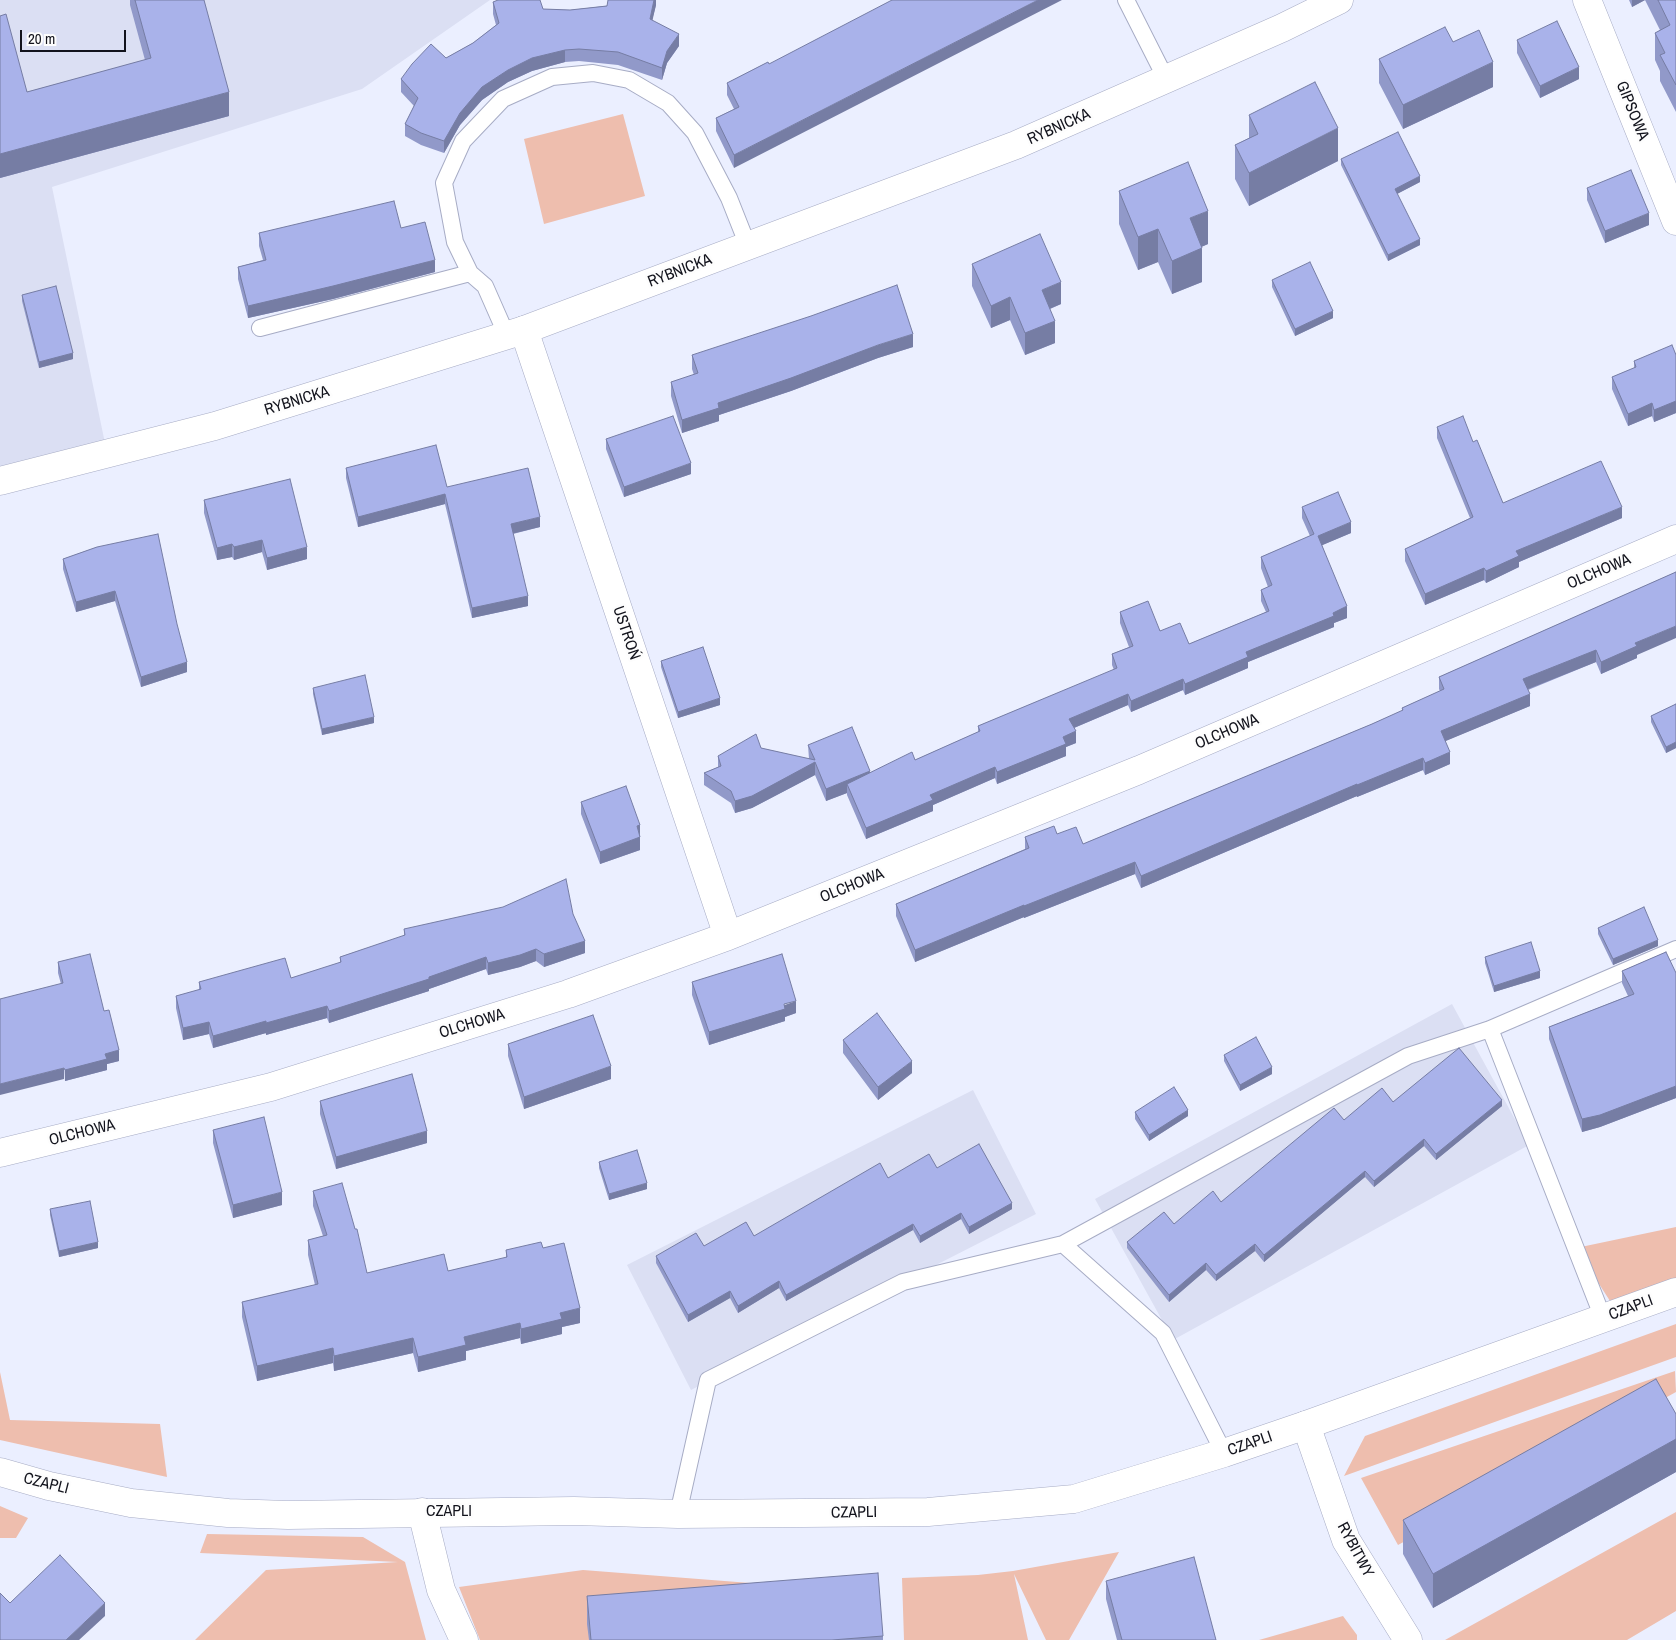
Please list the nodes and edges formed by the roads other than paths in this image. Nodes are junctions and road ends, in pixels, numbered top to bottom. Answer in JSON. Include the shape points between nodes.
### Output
{"nodes":[{"id":1,"x":1126,"y":0,"type":"edge"},
{"id":2,"x":1339,"y":0,"type":"edge"},
{"id":3,"x":1587,"y":0,"type":"edge"},
{"id":4,"x":1166,"y":79,"type":"junction"},
{"id":5,"x":1676,"y":221,"type":"edge"},
{"id":6,"x":748,"y":246,"type":"junction"},
{"id":7,"x":470,"y":273,"type":"junction"},
{"id":8,"x":260,"y":328,"type":"dead end"},
{"id":9,"x":515,"y":333,"type":"junction"},
{"id":10,"x":0,"y":481,"type":"edge"},
{"id":11,"x":1676,"y":539,"type":"edge"},
{"id":12,"x":728,"y":936,"type":"junction"},
{"id":13,"x":1676,"y":949,"type":"edge"},
{"id":14,"x":1490,"y":1029,"type":"junction"},
{"id":15,"x":0,"y":1153,"type":"edge"},
{"id":16,"x":1063,"y":1244,"type":"junction"},
{"id":17,"x":1676,"y":1292,"type":"edge"},
{"id":18,"x":1603,"y":1318,"type":"junction"},
{"id":19,"x":1306,"y":1425,"type":"junction"},
{"id":20,"x":1224,"y":1453,"type":"junction"},
{"id":21,"x":0,"y":1472,"type":"edge"},
{"id":22,"x":422,"y":1512,"type":"junction"},
{"id":23,"x":678,"y":1514,"type":"junction"},
{"id":24,"x":464,"y":1640,"type":"edge"},
{"id":25,"x":1408,"y":1640,"type":"edge"}],
"edges":[{"from":1,"to":4,"type":"lane"},
{"from":2,"to":4,"type":"street","name":"RYBNICKA"},
{"from":3,"to":5,"type":"street","name":"GIPSOWA"},
{"from":4,"to":6,"type":"street","name":"RYBNICKA","via":[[1016,145]]},
{"from":6,"to":7,"type":"lane","via":[[729,198],[695,133],[668,103],[629,80],[592,73],[552,77],[503,100],[463,141],[444,183],[455,242]]},
{"from":6,"to":9,"type":"street","name":"RYBNICKA"},
{"from":7,"to":8,"type":"lane"},
{"from":7,"to":9,"type":"lane","via":[[485,286]]},
{"from":9,"to":10,"type":"street","name":"RYBNICKA","via":[[215,426]]},
{"from":9,"to":12,"type":"street","name":"USTROŃ"},
{"from":11,"to":12,"type":"street","name":"OLCHOWA","via":[[1139,770]]},
{"from":12,"to":15,"type":"street","name":"OLCHOWA","via":[[568,994],[271,1087]]},
{"from":13,"to":14,"type":"lane"},
{"from":14,"to":16,"type":"lane","via":[[1408,1056]]},
{"from":14,"to":18,"type":"lane"},
{"from":16,"to":20,"type":"lane","via":[[1163,1333]]},
{"from":16,"to":23,"type":"lane","via":[[902,1282],[708,1380]]},
{"from":17,"to":18,"type":"street","name":"CZAPLI"},
{"from":18,"to":19,"type":"street","name":"CZAPLI"},
{"from":19,"to":20,"type":"street","name":"CZAPLI"},
{"from":19,"to":25,"type":"street","name":"RYBITWY","via":[[1346,1540]]},
{"from":20,"to":23,"type":"street","name":"CZAPLI","via":[[1074,1499],[928,1512]]},
{"from":21,"to":22,"type":"street","name":"CZAPLI","via":[[131,1503],[228,1513],[288,1516]]},
{"from":22,"to":23,"type":"street","name":"CZAPLI"},
{"from":22,"to":24,"type":"street","via":[[441,1590]]}]}
